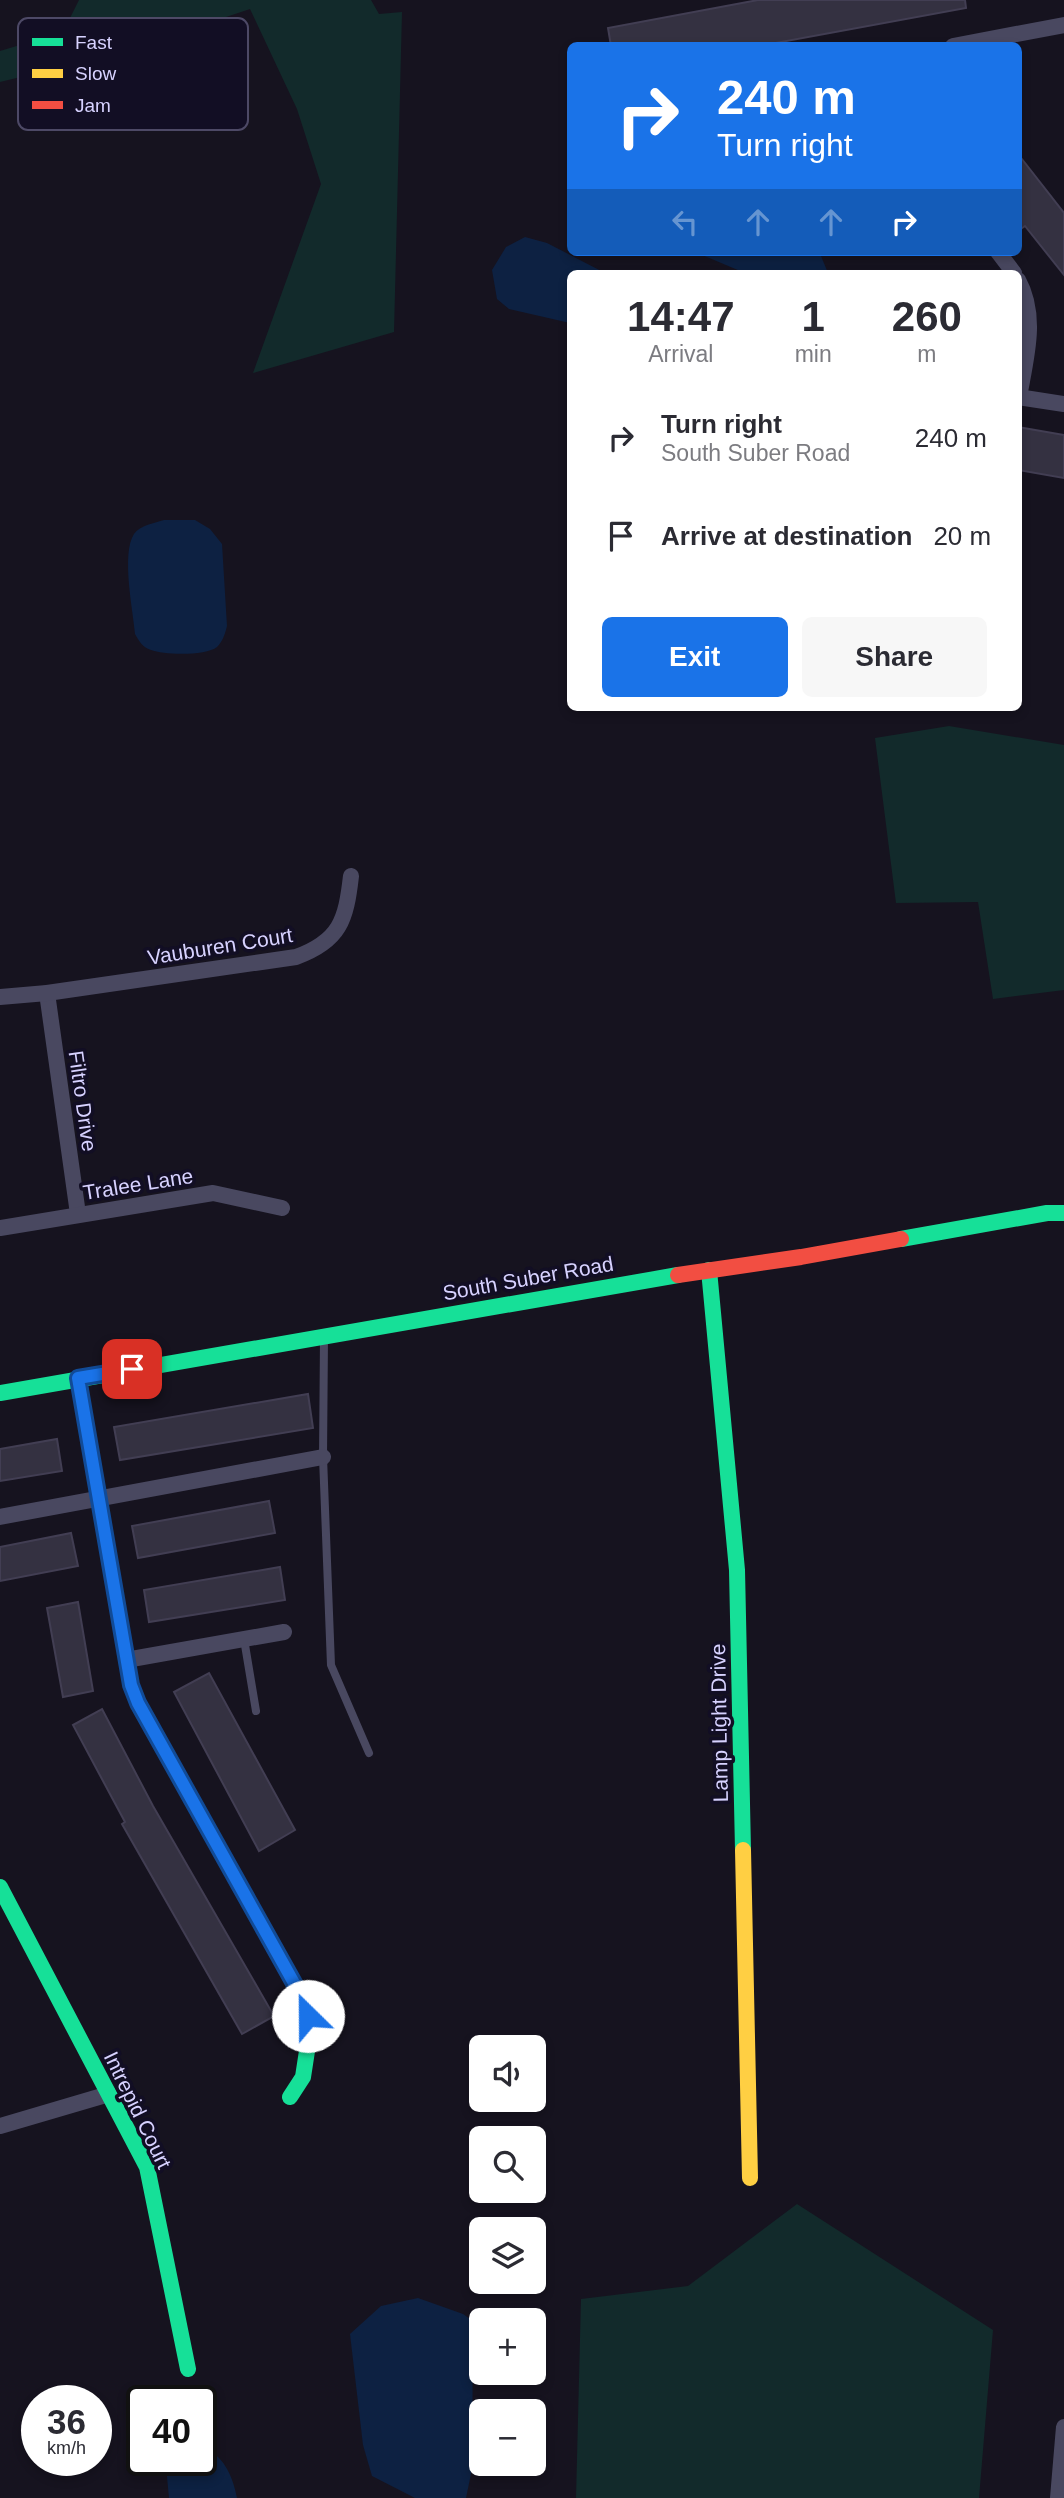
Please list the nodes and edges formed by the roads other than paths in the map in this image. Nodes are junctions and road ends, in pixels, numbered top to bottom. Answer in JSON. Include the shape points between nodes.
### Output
{"nodes":[{"id":1,"x":1064,"y":25,"type":"edge"},
{"id":2,"x":974,"y":42,"type":"edge"},
{"id":3,"x":1001,"y":256,"type":"edge"},
{"id":4,"x":1012,"y":270,"type":"edge"},
{"id":5,"x":1022,"y":288,"type":"edge"},
{"id":6,"x":1022,"y":377,"type":"edge"},
{"id":7,"x":1022,"y":397,"type":"edge"},
{"id":8,"x":1064,"y":404,"type":"edge"},
{"id":9,"x":351,"y":876,"type":"dead end"},
{"id":10,"x":47,"y":993,"type":"junction"},
{"id":11,"x":0,"y":997,"type":"edge"},
{"id":12,"x":282,"y":1208,"type":"dead end"},
{"id":13,"x":1064,"y":1213,"type":"edge"},
{"id":14,"x":78,"y":1214,"type":"junction"},
{"id":15,"x":0,"y":1228,"type":"edge"},
{"id":16,"x":709,"y":1270,"type":"junction"},
{"id":17,"x":324,"y":1335,"type":"junction"},
{"id":18,"x":78,"y":1378,"type":"junction"},
{"id":19,"x":0,"y":1392,"type":"edge"},
{"id":20,"x":323,"y":1457,"type":"junction"},
{"id":21,"x":99,"y":1500,"type":"junction"},
{"id":22,"x":0,"y":1517,"type":"edge"},
{"id":23,"x":284,"y":1632,"type":"dead end"},
{"id":24,"x":244,"y":1639,"type":"junction"},
{"id":25,"x":126,"y":1660,"type":"junction"},
{"id":26,"x":256,"y":1711,"type":"dead end"},
{"id":27,"x":369,"y":1753,"type":"dead end"},
{"id":28,"x":2,"y":1896,"type":"edge"},
{"id":29,"x":109,"y":2094,"type":"junction"},
{"id":30,"x":290,"y":2097,"type":"dead end"},
{"id":31,"x":0,"y":2126,"type":"edge"},
{"id":32,"x":750,"y":2178,"type":"dead end"},
{"id":33,"x":188,"y":2369,"type":"dead end"},
{"id":34,"x":1064,"y":2427,"type":"edge"},
{"id":35,"x":1058,"y":2498,"type":"edge"}],
"edges":[{"from":1,"to":2,"type":"street"},
{"from":3,"to":4,"type":"street"},
{"from":5,"to":6,"type":"street","via":[[1030,325]]},
{"from":7,"to":8,"type":"street"},
{"from":9,"to":10,"type":"street","name":"Vauburen Court","via":[[342,920],[332,937],[316,950],[296,957]]},
{"from":10,"to":11,"type":"street","name":"Vauburen Court"},
{"from":10,"to":14,"type":"street","name":"Filtro Drive"},
{"from":12,"to":14,"type":"street","name":"Tralee Lane","via":[[213,1193]]},
{"from":13,"to":16,"type":"street","name":"South Suber Road"},
{"from":14,"to":15,"type":"street","name":"Tralee Lane"},
{"from":16,"to":17,"type":"street","name":"South Suber Road"},
{"from":16,"to":32,"type":"street","name":"Lamp Light Drive","via":[[737,1570]]},
{"from":17,"to":18,"type":"street","name":"South Suber Road"},
{"from":17,"to":20,"type":"lane"},
{"from":18,"to":19,"type":"street","name":"South Suber Road"},
{"from":18,"to":21,"type":"street"},
{"from":20,"to":21,"type":"street"},
{"from":20,"to":27,"type":"lane","via":[[331,1665]]},
{"from":21,"to":22,"type":"street"},
{"from":21,"to":25,"type":"street"},
{"from":23,"to":24,"type":"street"},
{"from":24,"to":25,"type":"street"},
{"from":24,"to":26,"type":"lane"},
{"from":25,"to":30,"type":"street","via":[[138,1703],[304,2001],[309,2038],[303,2077]]},
{"from":28,"to":29,"type":"street","name":"Intrepid Court"},
{"from":29,"to":31,"type":"street"},
{"from":29,"to":33,"type":"street","name":"Intrepid Court","via":[[147,2167]]},
{"from":34,"to":35,"type":"street"}]}
